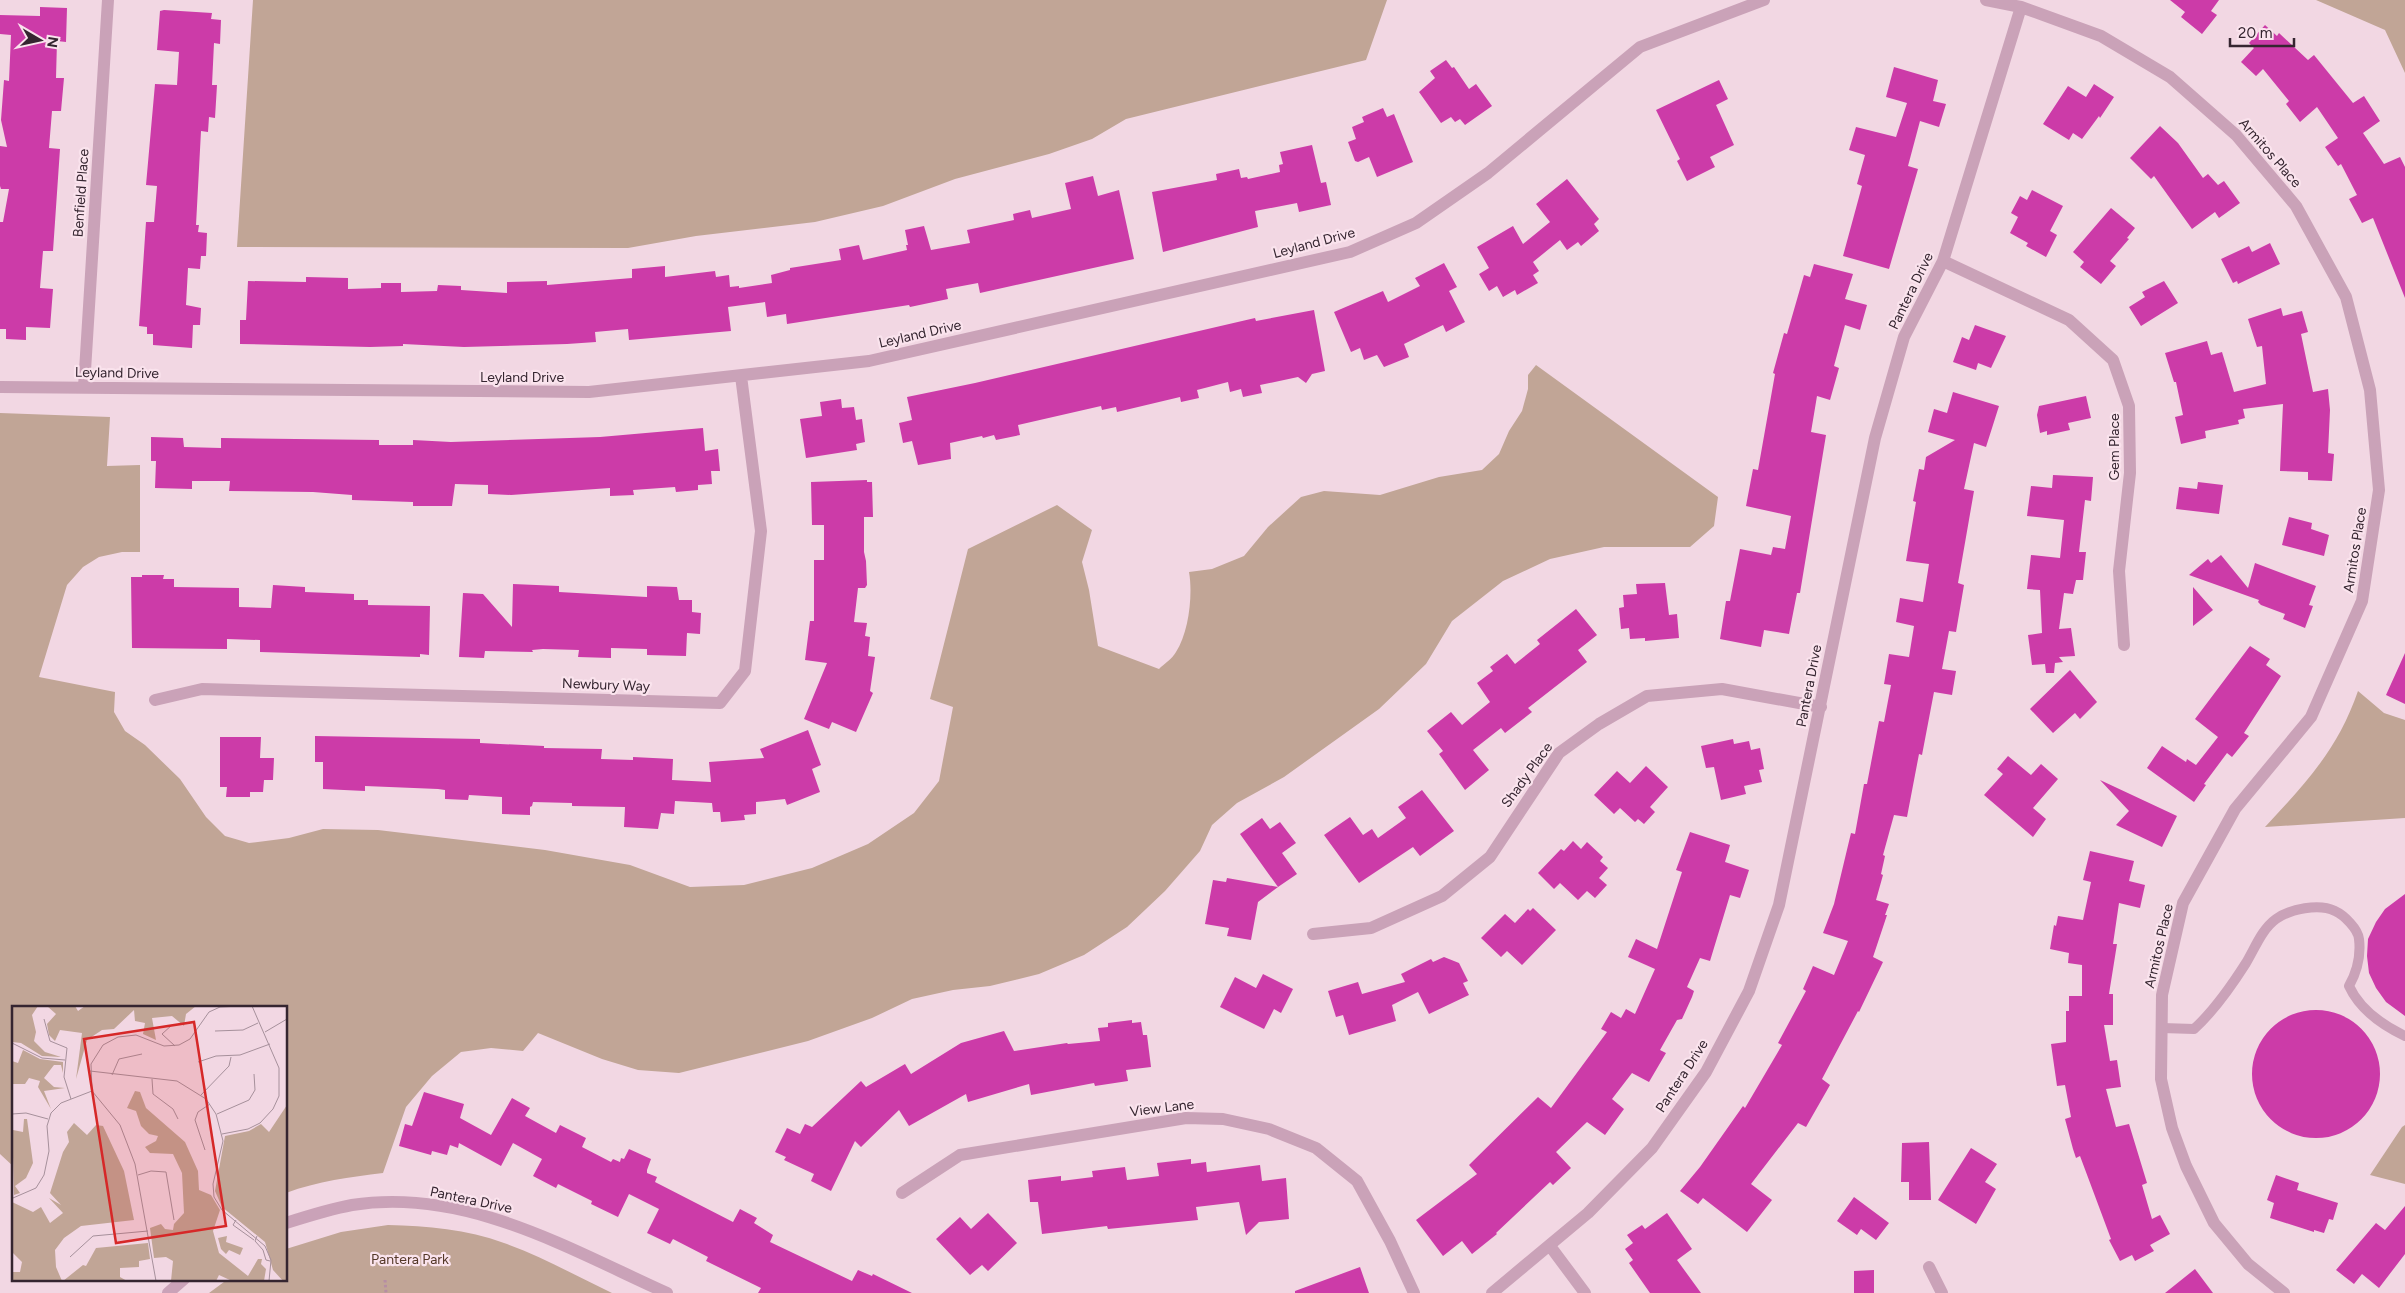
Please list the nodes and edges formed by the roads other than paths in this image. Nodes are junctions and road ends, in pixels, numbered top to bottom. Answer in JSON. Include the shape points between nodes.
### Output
{"nodes":[{"id":1,"x":108,"y":0,"type":"edge"},
{"id":2,"x":1764,"y":0,"type":"edge"},
{"id":3,"x":1986,"y":0,"type":"edge"},
{"id":4,"x":2021,"y":7,"type":"junction"},
{"id":5,"x":1944,"y":261,"type":"junction"},
{"id":6,"x":741,"y":376,"type":"junction"},
{"id":7,"x":0,"y":387,"type":"edge"},
{"id":8,"x":84,"y":388,"type":"junction"},
{"id":9,"x":2124,"y":644,"type":"dead end"},
{"id":10,"x":155,"y":700,"type":"dead end"},
{"id":11,"x":1821,"y":707,"type":"junction"},
{"id":12,"x":1313,"y":934,"type":"dead end"},
{"id":13,"x":2162,"y":1028,"type":"junction"},
{"id":14,"x":2405,"y":1036,"type":"edge"},
{"id":15,"x":902,"y":1193,"type":"dead end"},
{"id":16,"x":288,"y":1222,"type":"edge"},
{"id":17,"x":1550,"y":1246,"type":"junction"},
{"id":18,"x":1929,"y":1267,"type":"dead end"},
{"id":19,"x":183,"y":1280,"type":"edge"},
{"id":20,"x":168,"y":1293,"type":"edge"},
{"id":21,"x":667,"y":1293,"type":"edge"},
{"id":22,"x":1414,"y":1293,"type":"edge"},
{"id":23,"x":1492,"y":1293,"type":"edge"},
{"id":24,"x":1585,"y":1293,"type":"edge"},
{"id":25,"x":1942,"y":1293,"type":"edge"},
{"id":26,"x":2284,"y":1293,"type":"edge"}],
"edges":[{"from":1,"to":8,"type":"street","name":"Benfield Place"},
{"from":2,"to":6,"type":"street","name":"Leyland Drive","via":[[1640,48],[1488,173],[1416,223],[1350,252],[869,361]]},
{"from":3,"to":4,"type":"street","name":"Armitos Place"},
{"from":4,"to":5,"type":"street","name":"Pantera Drive"},
{"from":4,"to":13,"type":"street","name":"Armitos Place","via":[[2101,36],[2170,77],[2236,135],[2296,206],[2346,297],[2370,390],[2379,490],[2362,601],[2311,718],[2235,809],[2183,903],[2162,995]]},
{"from":5,"to":9,"type":"street","name":"Gem Place","via":[[2069,320],[2112,360],[2129,406],[2130,472],[2119,571]]},
{"from":5,"to":11,"type":"street","name":"Pantera Drive","via":[[1904,337],[1875,438]]},
{"from":6,"to":8,"type":"street","name":"Leyland Drive","via":[[590,392]]},
{"from":6,"to":10,"type":"street","name":"Newbury Way","via":[[761,531],[745,671],[720,703],[202,689]]},
{"from":7,"to":8,"type":"street","name":"Leyland Drive"},
{"from":11,"to":12,"type":"street","name":"Shady Place","via":[[1722,690],[1648,696],[1598,724],[1559,753],[1490,857],[1442,896],[1371,928]]},
{"from":11,"to":17,"type":"street","name":"Pantera Drive","via":[[1780,905],[1749,991],[1706,1072],[1652,1148],[1588,1213]]},
{"from":13,"to":14,"type":"lane","via":[[2194,1028],[2202,1022],[2276,919],[2294,910],[2316,908],[2334,910],[2359,935],[2361,952],[2349,986],[2354,996],[2385,1026]]},
{"from":13,"to":26,"type":"street","name":"Armitos Place","via":[[2161,1079],[2172,1128],[2186,1166],[2214,1223],[2248,1264]]},
{"from":15,"to":22,"type":"street","name":"View Lane","via":[[960,1155],[1186,1118],[1223,1119],[1269,1129],[1316,1148],[1357,1181]]},
{"from":16,"to":21,"type":"street","name":"Pantera Drive","via":[[325,1210],[383,1202],[458,1209],[506,1221]]},
{"from":17,"to":23,"type":"street","name":"Pantera Drive"},
{"from":17,"to":24,"type":"street"},
{"from":18,"to":25,"type":"street"},
{"from":19,"to":20,"type":"street"}]}
